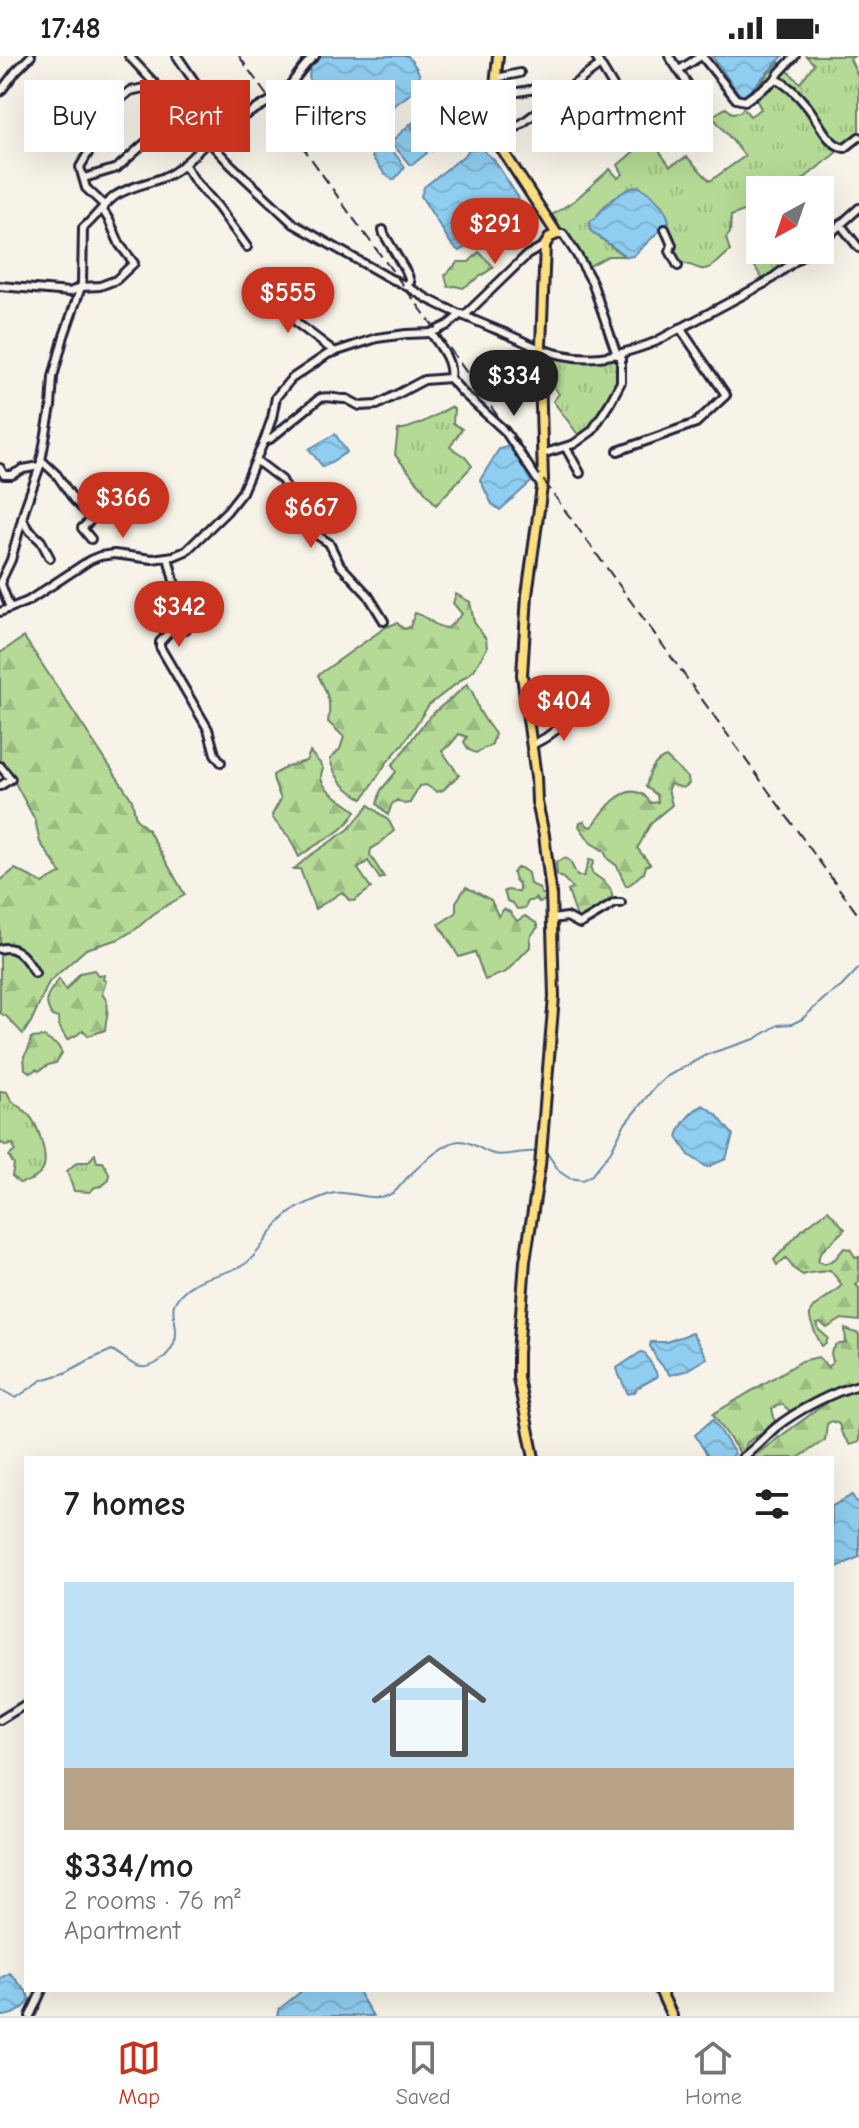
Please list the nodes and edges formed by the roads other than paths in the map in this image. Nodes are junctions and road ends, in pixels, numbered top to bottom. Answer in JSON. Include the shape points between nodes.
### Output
{"nodes":[{"id":1,"x":31,"y":56,"type":"edge"},
{"id":2,"x":129,"y":56,"type":"edge"},
{"id":3,"x":177,"y":56,"type":"edge"},
{"id":4,"x":315,"y":56,"type":"edge"},
{"id":5,"x":498,"y":56,"type":"edge"},
{"id":6,"x":595,"y":56,"type":"edge"},
{"id":7,"x":669,"y":56,"type":"edge"},
{"id":8,"x":702,"y":56,"type":"edge"},
{"id":9,"x":795,"y":56,"type":"edge"},
{"id":10,"x":600,"y":65,"type":"junction"},
{"id":11,"x":679,"y":70,"type":"junction"},
{"id":12,"x":520,"y":73,"type":"dead end"},
{"id":13,"x":496,"y":78,"type":"joint"},
{"id":14,"x":776,"y":79,"type":"junction"},
{"id":15,"x":151,"y":80,"type":"edge"},
{"id":16,"x":193,"y":80,"type":"edge"},
{"id":17,"x":580,"y":80,"type":"edge"},
{"id":18,"x":609,"y":80,"type":"edge"},
{"id":19,"x":684,"y":80,"type":"edge"},
{"id":20,"x":140,"y":89,"type":"edge"},
{"id":21,"x":0,"y":92,"type":"edge"},
{"id":22,"x":250,"y":113,"type":"edge"},
{"id":23,"x":859,"y":137,"type":"edge"},
{"id":24,"x":140,"y":148,"type":"edge"},
{"id":25,"x":196,"y":152,"type":"edge"},
{"id":26,"x":218,"y":152,"type":"edge"},
{"id":27,"x":504,"y":152,"type":"edge"},
{"id":28,"x":184,"y":164,"type":"junction"},
{"id":29,"x":84,"y":178,"type":"junction"},
{"id":30,"x":103,"y":207,"type":"junction"},
{"id":31,"x":858,"y":212,"type":"edge"},
{"id":32,"x":840,"y":224,"type":"junction"},
{"id":33,"x":665,"y":229,"type":"dead end"},
{"id":34,"x":383,"y":230,"type":"dead end"},
{"id":35,"x":834,"y":230,"type":"edge"},
{"id":36,"x":557,"y":234,"type":"junction"},
{"id":37,"x":545,"y":245,"type":"junction"},
{"id":38,"x":247,"y":247,"type":"dead end"},
{"id":39,"x":859,"y":248,"type":"edge"},
{"id":40,"x":791,"y":264,"type":"edge"},
{"id":41,"x":678,"y":266,"type":"dead end"},
{"id":42,"x":407,"y":284,"type":"junction"},
{"id":43,"x":0,"y":286,"type":"edge"},
{"id":44,"x":81,"y":287,"type":"junction"},
{"id":45,"x":274,"y":290,"type":"dead end"},
{"id":46,"x":462,"y":315,"type":"junction"},
{"id":47,"x":680,"y":328,"type":"junction"},
{"id":48,"x":431,"y":333,"type":"junction"},
{"id":49,"x":541,"y":349,"type":"junction"},
{"id":50,"x":335,"y":352,"type":"junction"},
{"id":51,"x":619,"y":355,"type":"junction"},
{"id":52,"x":450,"y":378,"type":"junction"},
{"id":53,"x":264,"y":441,"type":"junction"},
{"id":54,"x":566,"y":448,"type":"junction"},
{"id":55,"x":618,"y":451,"type":"dead end"},
{"id":56,"x":542,"y":454,"type":"junction"},
{"id":57,"x":257,"y":461,"type":"junction"},
{"id":58,"x":40,"y":463,"type":"junction"},
{"id":59,"x":0,"y":468,"type":"edge"},
{"id":60,"x":580,"y":473,"type":"dead end"},
{"id":61,"x":541,"y":485,"type":"junction"},
{"id":62,"x":23,"y":518,"type":"junction"},
{"id":63,"x":91,"y":539,"type":"dead end"},
{"id":64,"x":168,"y":557,"type":"junction"},
{"id":65,"x":50,"y":558,"type":"dead end"},
{"id":66,"x":2,"y":580,"type":"edge"},
{"id":67,"x":10,"y":608,"type":"junction"},
{"id":68,"x":0,"y":612,"type":"edge"},
{"id":69,"x":384,"y":621,"type":"dead end"},
{"id":70,"x":582,"y":711,"type":"dead end"},
{"id":71,"x":532,"y":745,"type":"junction"},
{"id":72,"x":221,"y":762,"type":"dead end"},
{"id":73,"x":0,"y":766,"type":"edge"},
{"id":74,"x":0,"y":786,"type":"edge"},
{"id":75,"x":621,"y":903,"type":"dead end"},
{"id":76,"x":552,"y":919,"type":"junction"},
{"id":77,"x":0,"y":949,"type":"edge"},
{"id":78,"x":35,"y":973,"type":"dead end"},
{"id":79,"x":859,"y":1385,"type":"edge"},
{"id":80,"x":533,"y":1456,"type":"edge"},
{"id":81,"x":744,"y":1456,"type":"edge"},
{"id":82,"x":24,"y":1705,"type":"edge"},
{"id":83,"x":0,"y":1720,"type":"edge"},
{"id":84,"x":41,"y":1992,"type":"edge"},
{"id":85,"x":661,"y":1992,"type":"edge"},
{"id":86,"x":30,"y":2016,"type":"edge"},
{"id":87,"x":672,"y":2016,"type":"edge"}],
"edges":[{"from":1,"to":21,"type":"street"},
{"from":2,"to":15,"type":"street"},
{"from":3,"to":16,"type":"street"},
{"from":4,"to":22,"type":"street","via":[[282,94]]},
{"from":5,"to":13,"type":"main road"},
{"from":6,"to":10,"type":"street"},
{"from":7,"to":11,"type":"street"},
{"from":8,"to":11,"type":"street"},
{"from":8,"to":14,"type":"street","via":[[736,99],[745,101]]},
{"from":9,"to":14,"type":"street"},
{"from":10,"to":17,"type":"street"},
{"from":10,"to":18,"type":"street"},
{"from":11,"to":19,"type":"street"},
{"from":12,"to":13,"type":"street"},
{"from":14,"to":23,"type":"street","via":[[808,106],[839,147]]},
{"from":20,"to":29,"type":"street","via":[[119,100],[80,167]]},
{"from":24,"to":29,"type":"street","via":[[117,168]]},
{"from":25,"to":28,"type":"street"},
{"from":26,"to":42,"type":"street","via":[[294,224]]},
{"from":27,"to":36,"type":"main road"},
{"from":28,"to":30,"type":"street","via":[[131,187]]},
{"from":28,"to":38,"type":"street"},
{"from":29,"to":30,"type":"street"},
{"from":30,"to":44,"type":"street","via":[[83,228]]},
{"from":30,"to":44,"type":"street","via":[[134,263],[116,280]]},
{"from":31,"to":32,"type":"street"},
{"from":32,"to":35,"type":"street"},
{"from":32,"to":39,"type":"street"},
{"from":33,"to":41,"type":"street"},
{"from":34,"to":42,"type":"street","via":[[408,275]]},
{"from":36,"to":37,"type":"main road"},
{"from":36,"to":51,"type":"street","via":[[563,234],[592,282]]},
{"from":37,"to":46,"type":"street"},
{"from":37,"to":49,"type":"main road"},
{"from":40,"to":47,"type":"street"},
{"from":42,"to":46,"type":"street"},
{"from":43,"to":44,"type":"street","via":[[61,292]]},
{"from":44,"to":58,"type":"street","via":[[53,377]]},
{"from":45,"to":50,"type":"street","via":[[298,324]]},
{"from":46,"to":48,"type":"street"},
{"from":46,"to":49,"type":"street"},
{"from":47,"to":51,"type":"street"},
{"from":47,"to":55,"type":"street","via":[[726,395],[696,423]]},
{"from":48,"to":50,"type":"street","via":[[377,338]]},
{"from":48,"to":52,"type":"street","via":[[448,360]]},
{"from":49,"to":51,"type":"street","via":[[572,357]]},
{"from":49,"to":56,"type":"main road"},
{"from":50,"to":53,"type":"street","via":[[279,391]]},
{"from":51,"to":54,"type":"street","via":[[621,382],[611,401],[587,436]]},
{"from":52,"to":53,"type":"street","via":[[424,380],[371,406],[320,398]]},
{"from":52,"to":61,"type":"street","via":[[505,431]]},
{"from":53,"to":57,"type":"street"},
{"from":54,"to":56,"type":"street"},
{"from":54,"to":60,"type":"street"},
{"from":56,"to":61,"type":"main road"},
{"from":57,"to":64,"type":"street","via":[[227,511],[191,547]]},
{"from":57,"to":69,"type":"street","via":[[282,480],[303,521],[329,543]]},
{"from":58,"to":59,"type":"street","via":[[12,475],[4,475]]},
{"from":58,"to":62,"type":"street"},
{"from":58,"to":63,"type":"street","via":[[57,475],[91,518],[82,528]]},
{"from":61,"to":71,"type":"main road","via":[[522,675]]},
{"from":62,"to":65,"type":"street"},
{"from":62,"to":66,"type":"street"},
{"from":64,"to":67,"type":"street","via":[[100,556]]},
{"from":64,"to":72,"type":"street","via":[[186,629],[171,630],[160,647]]},
{"from":66,"to":67,"type":"street"},
{"from":67,"to":68,"type":"street"},
{"from":70,"to":71,"type":"street"},
{"from":71,"to":76,"type":"main road"},
{"from":73,"to":74,"type":"street","via":[[11,779]]},
{"from":75,"to":76,"type":"street","via":[[580,924],[567,917]]},
{"from":76,"to":80,"type":"main road","via":[[554,997],[518,1353]]},
{"from":77,"to":78,"type":"street","via":[[14,948]]},
{"from":79,"to":81,"type":"street","via":[[798,1412]]},
{"from":82,"to":83,"type":"street"},
{"from":84,"to":86,"type":"street"},
{"from":85,"to":87,"type":"main road"}]}
